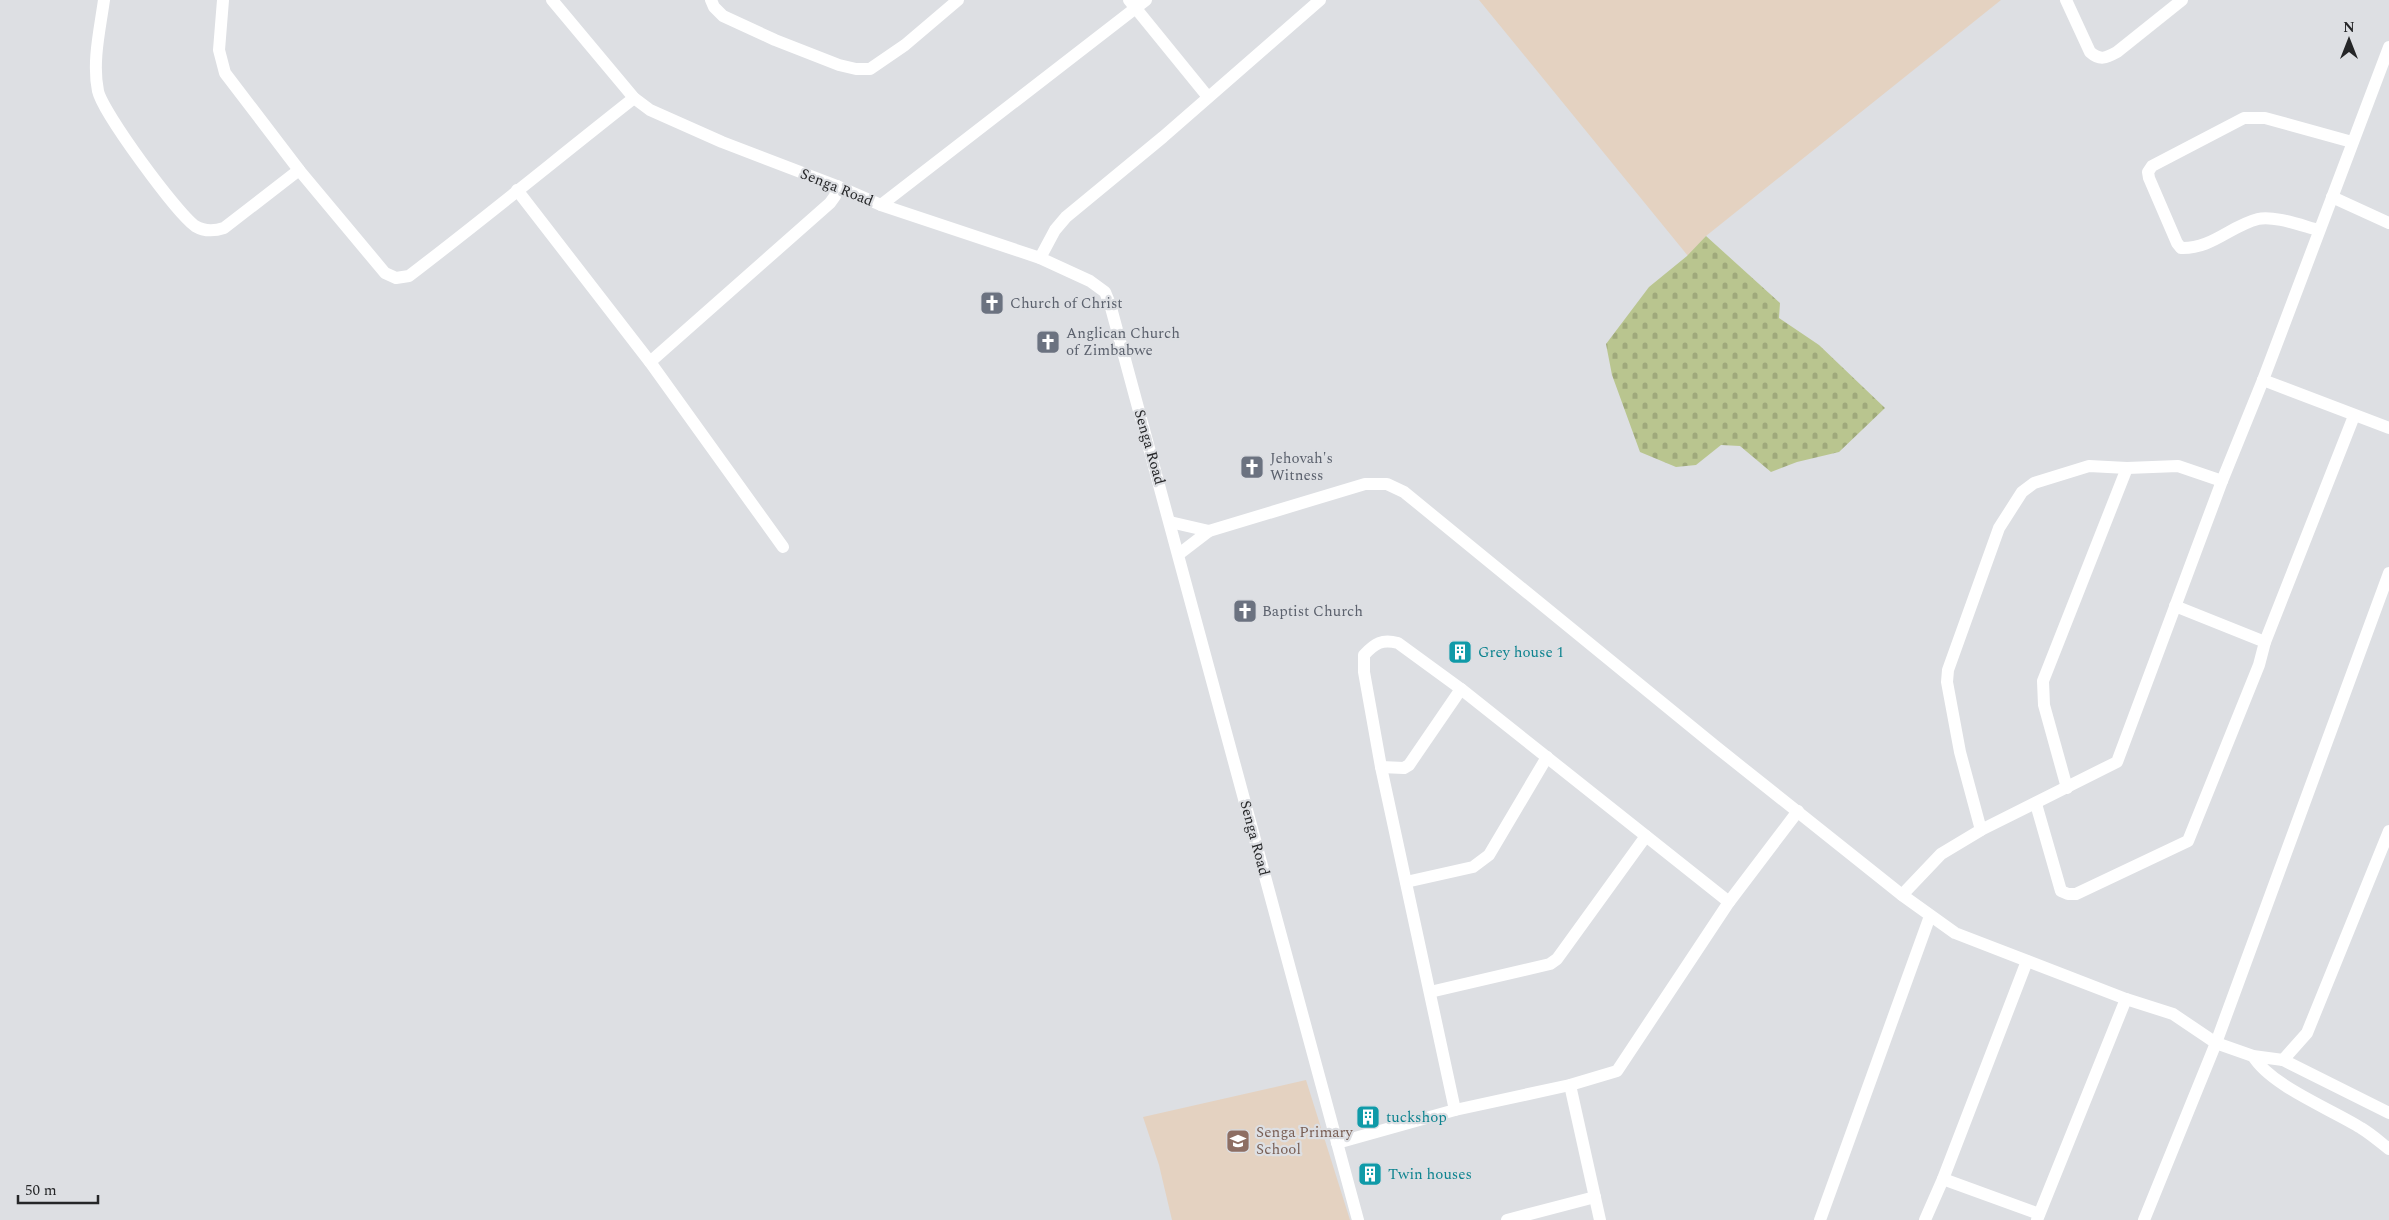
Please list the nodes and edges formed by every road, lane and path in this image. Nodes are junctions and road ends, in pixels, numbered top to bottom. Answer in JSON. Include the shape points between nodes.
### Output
{"nodes":[{"id":1,"x":104,"y":0,"type":"edge"},
{"id":2,"x":223,"y":0,"type":"edge"},
{"id":3,"x":552,"y":0,"type":"edge"},
{"id":4,"x":711,"y":0,"type":"edge"},
{"id":5,"x":958,"y":0,"type":"edge"},
{"id":6,"x":1320,"y":0,"type":"edge"},
{"id":7,"x":2066,"y":0,"type":"edge"},
{"id":8,"x":2182,"y":0,"type":"edge"},
{"id":9,"x":1137,"y":3,"type":"edge"},
{"id":10,"x":2389,"y":47,"type":"edge"},
{"id":11,"x":1208,"y":97,"type":"junction"},
{"id":12,"x":634,"y":98,"type":"junction"},
{"id":13,"x":2352,"y":142,"type":"junction"},
{"id":14,"x":299,"y":170,"type":"junction"},
{"id":15,"x":837,"y":186,"type":"junction"},
{"id":16,"x":517,"y":190,"type":"junction"},
{"id":17,"x":2332,"y":197,"type":"junction"},
{"id":18,"x":881,"y":204,"type":"junction"},
{"id":19,"x":2389,"y":223,"type":"edge"},
{"id":20,"x":2319,"y":230,"type":"junction"},
{"id":21,"x":1040,"y":258,"type":"junction"},
{"id":22,"x":650,"y":362,"type":"junction"},
{"id":23,"x":2263,"y":380,"type":"junction"},
{"id":24,"x":2354,"y":416,"type":"junction"},
{"id":25,"x":2389,"y":428,"type":"edge"},
{"id":26,"x":2127,"y":468,"type":"junction"},
{"id":27,"x":2222,"y":481,"type":"junction"},
{"id":28,"x":1170,"y":522,"type":"junction"},
{"id":29,"x":1209,"y":531,"type":"junction"},
{"id":30,"x":783,"y":547,"type":"dead end"},
{"id":31,"x":1179,"y":554,"type":"junction"},
{"id":32,"x":2389,"y":573,"type":"edge"},
{"id":33,"x":2175,"y":606,"type":"junction"},
{"id":34,"x":2265,"y":642,"type":"junction"},
{"id":35,"x":1461,"y":689,"type":"junction"},
{"id":36,"x":1547,"y":757,"type":"junction"},
{"id":37,"x":1381,"y":767,"type":"junction"},
{"id":38,"x":2066,"y":788,"type":"junction"},
{"id":39,"x":2036,"y":804,"type":"junction"},
{"id":40,"x":1798,"y":811,"type":"junction"},
{"id":41,"x":1980,"y":830,"type":"junction"},
{"id":42,"x":2389,"y":831,"type":"edge"},
{"id":43,"x":1646,"y":836,"type":"junction"},
{"id":44,"x":1406,"y":882,"type":"junction"},
{"id":45,"x":1902,"y":895,"type":"junction"},
{"id":46,"x":1729,"y":902,"type":"junction"},
{"id":47,"x":1930,"y":916,"type":"junction"},
{"id":48,"x":2027,"y":961,"type":"junction"},
{"id":49,"x":1430,"y":992,"type":"junction"},
{"id":50,"x":2126,"y":999,"type":"junction"},
{"id":51,"x":2216,"y":1042,"type":"junction"},
{"id":52,"x":2252,"y":1056,"type":"junction"},
{"id":53,"x":2283,"y":1060,"type":"junction"},
{"id":54,"x":1570,"y":1085,"type":"junction"},
{"id":55,"x":1456,"y":1110,"type":"junction"},
{"id":56,"x":2389,"y":1114,"type":"edge"},
{"id":57,"x":1337,"y":1143,"type":"junction"},
{"id":58,"x":2389,"y":1149,"type":"edge"},
{"id":59,"x":1943,"y":1179,"type":"junction"},
{"id":60,"x":1595,"y":1197,"type":"junction"},
{"id":61,"x":2038,"y":1217,"type":"edge"},
{"id":62,"x":1358,"y":1220,"type":"edge"},
{"id":63,"x":1507,"y":1220,"type":"edge"},
{"id":64,"x":1600,"y":1220,"type":"edge"},
{"id":65,"x":1820,"y":1220,"type":"edge"},
{"id":66,"x":1925,"y":1220,"type":"edge"},
{"id":67,"x":2144,"y":1220,"type":"edge"}],
"edges":[{"from":1,"to":14,"type":"street","via":[[96,63],[99,93],[119,130],[195,225],[215,231],[224,228]]},
{"from":2,"to":14,"type":"street","via":[[219,44],[225,73]]},
{"from":3,"to":12,"type":"street","name":"Senga Road"},
{"from":4,"to":5,"type":"street","via":[[724,16],[775,40],[839,65],[870,69],[905,45]]},
{"from":6,"to":11,"type":"street"},
{"from":7,"to":8,"type":"street","via":[[2090,52],[2096,58],[2106,58]]},
{"from":9,"to":11,"type":"street"},
{"from":9,"to":18,"type":"street"},
{"from":10,"to":13,"type":"street"},
{"from":11,"to":21,"type":"street","via":[[1066,217]]},
{"from":12,"to":15,"type":"street","name":"Senga Road","via":[[679,124]]},
{"from":12,"to":16,"type":"street"},
{"from":13,"to":17,"type":"street"},
{"from":13,"to":20,"type":"street","via":[[2265,118],[2244,118],[2152,166],[2148,172],[2181,248],[2205,245],[2257,219],[2272,219]]},
{"from":14,"to":16,"type":"street","via":[[385,274],[396,278],[410,276]]},
{"from":15,"to":18,"type":"street","name":"Senga Road"},
{"from":15,"to":22,"type":"street","via":[[830,204]]},
{"from":16,"to":22,"type":"street"},
{"from":17,"to":19,"type":"street"},
{"from":17,"to":20,"type":"street"},
{"from":18,"to":21,"type":"street","name":"Senga Road"},
{"from":20,"to":23,"type":"street"},
{"from":21,"to":28,"type":"street","name":"Senga Road","via":[[1090,281],[1104,292],[1110,304]]},
{"from":22,"to":30,"type":"street"},
{"from":23,"to":24,"type":"street"},
{"from":23,"to":27,"type":"street"},
{"from":24,"to":25,"type":"street"},
{"from":24,"to":34,"type":"street"},
{"from":26,"to":27,"type":"street","via":[[2178,466]]},
{"from":26,"to":38,"type":"street","via":[[2043,681],[2044,705]]},
{"from":26,"to":41,"type":"street","via":[[2089,466],[2046,477],[2022,492],[1999,528],[1948,670],[1947,682],[1960,752]]},
{"from":27,"to":33,"type":"street"},
{"from":28,"to":29,"type":"street"},
{"from":28,"to":31,"type":"street","name":"Senga Road"},
{"from":29,"to":31,"type":"street"},
{"from":29,"to":40,"type":"street","via":[[1365,484],[1387,484],[1404,492]]},
{"from":31,"to":57,"type":"street","name":"Senga Road"},
{"from":32,"to":51,"type":"street"},
{"from":33,"to":34,"type":"street"},
{"from":33,"to":38,"type":"street","via":[[2117,762]]},
{"from":34,"to":39,"type":"street","via":[[2259,665],[2191,837],[2185,843],[2076,894],[2068,894],[2061,891]]},
{"from":35,"to":36,"type":"street"},
{"from":35,"to":37,"type":"street","via":[[1410,765],[1404,768]]},
{"from":35,"to":37,"type":"street","via":[[1398,643],[1387,640],[1375,643],[1364,655],[1364,672]]},
{"from":36,"to":43,"type":"street"},
{"from":36,"to":44,"type":"street","via":[[1482,862],[1473,867]]},
{"from":37,"to":44,"type":"street"},
{"from":38,"to":39,"type":"street"},
{"from":39,"to":41,"type":"street"},
{"from":40,"to":45,"type":"street"},
{"from":40,"to":46,"type":"street"},
{"from":41,"to":45,"type":"street","via":[[1941,854]]},
{"from":42,"to":53,"type":"street","via":[[2307,1033]]},
{"from":43,"to":46,"type":"street"},
{"from":43,"to":49,"type":"street","via":[[1557,959],[1550,964]]},
{"from":44,"to":49,"type":"street"},
{"from":45,"to":47,"type":"street"},
{"from":46,"to":54,"type":"street","via":[[1622,1066],[1617,1071]]},
{"from":47,"to":48,"type":"street","via":[[1955,932]]},
{"from":47,"to":65,"type":"street"},
{"from":48,"to":50,"type":"street"},
{"from":48,"to":59,"type":"street"},
{"from":49,"to":55,"type":"street"},
{"from":50,"to":51,"type":"street","via":[[2173,1014]]},
{"from":50,"to":61,"type":"street"},
{"from":51,"to":52,"type":"street"},
{"from":51,"to":67,"type":"street"},
{"from":52,"to":53,"type":"street"},
{"from":52,"to":58,"type":"street","via":[[2258,1065],[2297,1093],[2362,1129]]},
{"from":53,"to":56,"type":"street"},
{"from":54,"to":55,"type":"street"},
{"from":54,"to":60,"type":"street"},
{"from":55,"to":57,"type":"street"},
{"from":57,"to":62,"type":"street","name":"Senga Road"},
{"from":59,"to":61,"type":"street"},
{"from":59,"to":66,"type":"street"},
{"from":60,"to":63,"type":"street"},
{"from":60,"to":64,"type":"street"}]}
